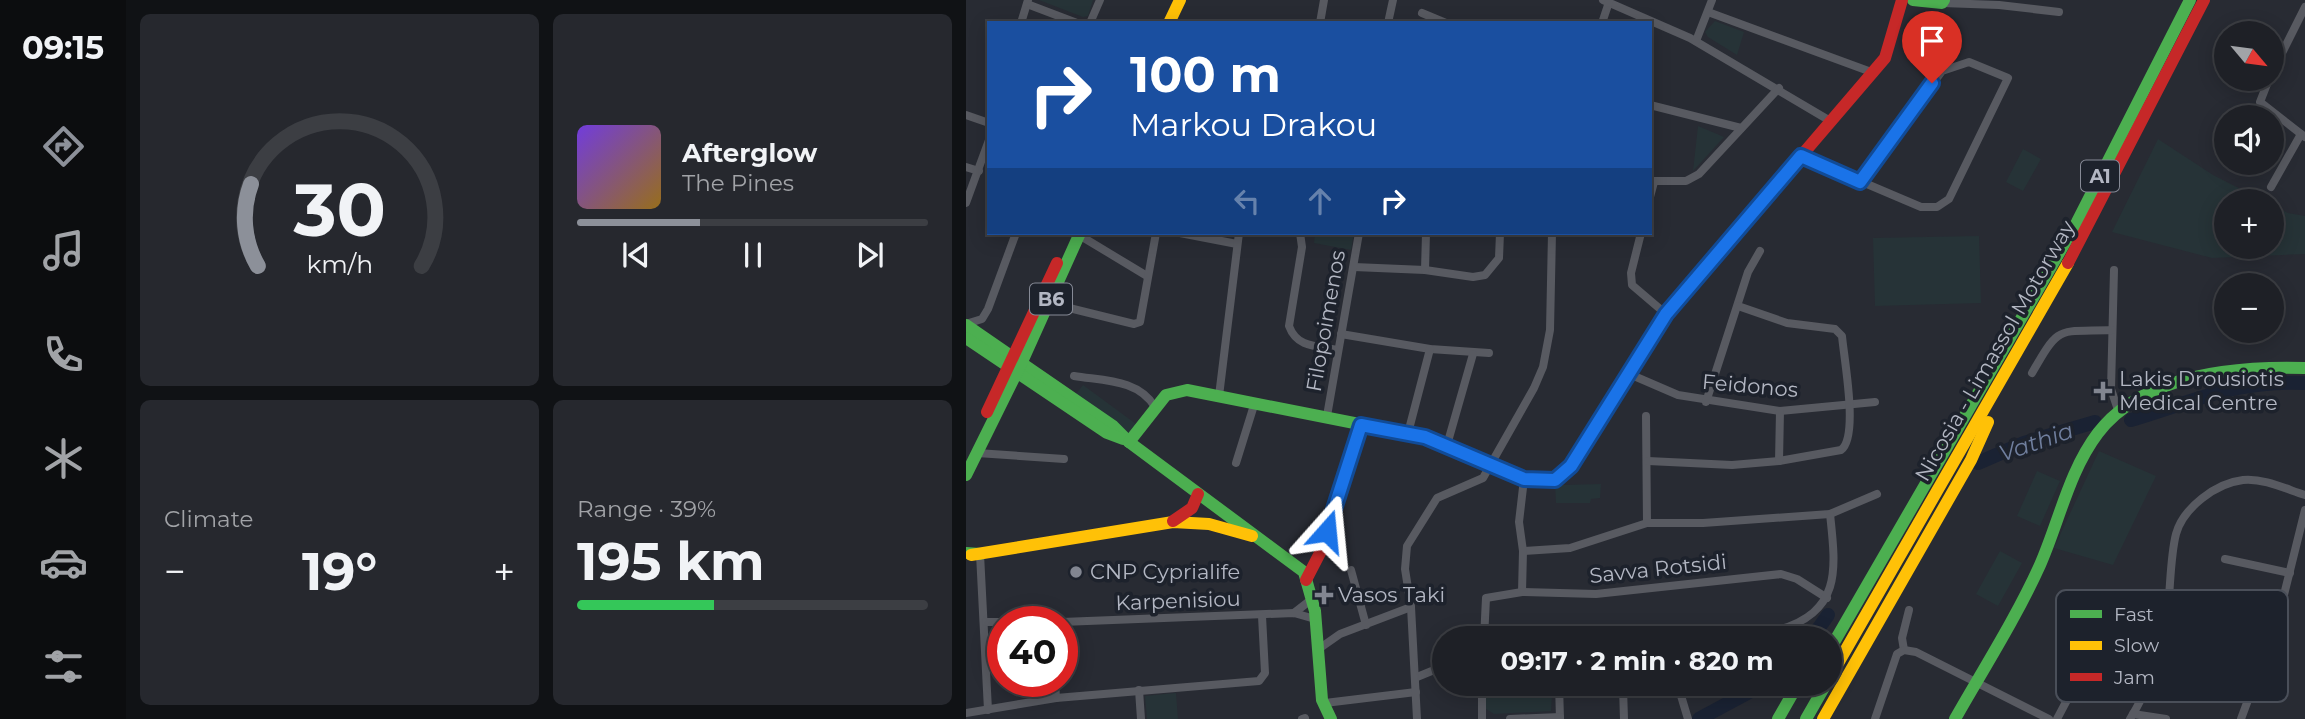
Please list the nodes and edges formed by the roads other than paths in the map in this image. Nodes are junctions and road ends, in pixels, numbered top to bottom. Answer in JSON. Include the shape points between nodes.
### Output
{"nodes":[{"id":1,"x":1100,"y":0,"type":"edge"},
{"id":2,"x":1183,"y":0,"type":"edge"},
{"id":3,"x":1324,"y":0,"type":"edge"},
{"id":4,"x":1393,"y":0,"type":"edge"},
{"id":5,"x":1712,"y":0,"type":"edge"},
{"id":6,"x":1902,"y":0,"type":"edge"},
{"id":7,"x":1913,"y":0,"type":"edge"},
{"id":8,"x":2190,"y":0,"type":"edge"},
{"id":9,"x":2205,"y":0,"type":"edge"},
{"id":10,"x":1606,"y":1,"type":"edge"},
{"id":11,"x":1027,"y":2,"type":"edge"},
{"id":12,"x":1943,"y":2,"type":"edge"},
{"id":13,"x":2305,"y":7,"type":"edge"},
{"id":14,"x":1708,"y":12,"type":"junction"},
{"id":15,"x":2059,"y":12,"type":"dead end"},
{"id":16,"x":1422,"y":13,"type":"dead end"},
{"id":17,"x":2302,"y":20,"type":"edge"},
{"id":18,"x":1022,"y":21,"type":"edge"},
{"id":19,"x":1072,"y":21,"type":"edge"},
{"id":20,"x":1091,"y":21,"type":"edge"},
{"id":21,"x":1170,"y":21,"type":"edge"},
{"id":22,"x":1176,"y":21,"type":"edge"},
{"id":23,"x":1320,"y":21,"type":"edge"},
{"id":24,"x":1388,"y":21,"type":"edge"},
{"id":25,"x":1441,"y":21,"type":"edge"},
{"id":26,"x":1602,"y":21,"type":"edge"},
{"id":27,"x":1651,"y":21,"type":"edge"},
{"id":28,"x":1652,"y":21,"type":"edge"},
{"id":29,"x":1696,"y":41,"type":"junction"},
{"id":30,"x":2284,"y":52,"type":"edge"},
{"id":31,"x":1874,"y":73,"type":"junction"},
{"id":32,"x":1779,"y":88,"type":"junction"},
{"id":33,"x":2264,"y":91,"type":"edge"},
{"id":34,"x":1652,"y":106,"type":"edge"},
{"id":35,"x":966,"y":115,"type":"edge"},
{"id":36,"x":987,"y":122,"type":"edge"},
{"id":37,"x":1832,"y":122,"type":"junction"},
{"id":38,"x":1741,"y":128,"type":"junction"},
{"id":39,"x":2303,"y":136,"type":"edge"},
{"id":40,"x":987,"y":146,"type":"edge"},
{"id":41,"x":1801,"y":156,"type":"junction"},
{"id":42,"x":966,"y":167,"type":"edge"},
{"id":43,"x":979,"y":171,"type":"junction"},
{"id":44,"x":1652,"y":182,"type":"edge"},
{"id":45,"x":1860,"y":182,"type":"junction"},
{"id":46,"x":2271,"y":187,"type":"dead end"},
{"id":47,"x":966,"y":203,"type":"edge"},
{"id":48,"x":1015,"y":235,"type":"edge"},
{"id":49,"x":1076,"y":235,"type":"edge"},
{"id":50,"x":1076,"y":235,"type":"edge"},
{"id":51,"x":1080,"y":235,"type":"edge"},
{"id":52,"x":1156,"y":235,"type":"edge"},
{"id":53,"x":1190,"y":235,"type":"edge"},
{"id":54,"x":1239,"y":235,"type":"edge"},
{"id":55,"x":1300,"y":235,"type":"edge"},
{"id":56,"x":1359,"y":235,"type":"edge"},
{"id":57,"x":1426,"y":235,"type":"edge"},
{"id":58,"x":1500,"y":235,"type":"edge"},
{"id":59,"x":1552,"y":235,"type":"edge"},
{"id":60,"x":1640,"y":235,"type":"edge"},
{"id":61,"x":1237,"y":244,"type":"junction"},
{"id":62,"x":1760,"y":251,"type":"dead end"},
{"id":63,"x":1354,"y":267,"type":"junction"},
{"id":64,"x":1425,"y":270,"type":"junction"},
{"id":65,"x":2114,"y":270,"type":"dead end"},
{"id":66,"x":1147,"y":276,"type":"junction"},
{"id":67,"x":1049,"y":303,"type":"junction"},
{"id":68,"x":1738,"y":306,"type":"junction"},
{"id":69,"x":1666,"y":314,"type":"junction"},
{"id":70,"x":966,"y":324,"type":"edge"},
{"id":71,"x":2112,"y":330,"type":"junction"},
{"id":72,"x":1341,"y":334,"type":"junction"},
{"id":73,"x":966,"y":338,"type":"edge"},
{"id":74,"x":2005,"y":348,"type":"junction"},
{"id":75,"x":1430,"y":349,"type":"junction"},
{"id":76,"x":1338,"y":350,"type":"junction"},
{"id":77,"x":1489,"y":353,"type":"dead end"},
{"id":78,"x":1473,"y":354,"type":"junction"},
{"id":79,"x":2017,"y":356,"type":"junction"},
{"id":80,"x":1015,"y":366,"type":"junction"},
{"id":81,"x":2305,"y":368,"type":"edge"},
{"id":82,"x":1627,"y":373,"type":"junction"},
{"id":83,"x":2032,"y":373,"type":"dead end"},
{"id":84,"x":1074,"y":376,"type":"dead end"},
{"id":85,"x":1219,"y":396,"type":"junction"},
{"id":86,"x":1255,"y":402,"type":"junction"},
{"id":87,"x":1706,"y":402,"type":"junction"},
{"id":88,"x":1875,"y":402,"type":"dead end"},
{"id":89,"x":1849,"y":405,"type":"junction"},
{"id":90,"x":1155,"y":407,"type":"junction"},
{"id":91,"x":2118,"y":410,"type":"junction"},
{"id":92,"x":1780,"y":411,"type":"junction"},
{"id":93,"x":1327,"y":416,"type":"junction"},
{"id":94,"x":1646,"y":416,"type":"dead end"},
{"id":95,"x":1361,"y":425,"type":"junction"},
{"id":96,"x":1408,"y":433,"type":"junction"},
{"id":97,"x":1129,"y":442,"type":"junction"},
{"id":98,"x":1447,"y":445,"type":"junction"},
{"id":99,"x":971,"y":454,"type":"edge"},
{"id":100,"x":1064,"y":459,"type":"dead end"},
{"id":101,"x":1648,"y":461,"type":"junction"},
{"id":102,"x":1779,"y":461,"type":"junction"},
{"id":103,"x":1236,"y":463,"type":"dead end"},
{"id":104,"x":1492,"y":464,"type":"junction"},
{"id":105,"x":966,"y":475,"type":"edge"},
{"id":106,"x":1524,"y":479,"type":"junction"},
{"id":107,"x":1198,"y":494,"type":"junction"},
{"id":108,"x":1877,"y":494,"type":"dead end"},
{"id":109,"x":2305,"y":495,"type":"edge"},
{"id":110,"x":2305,"y":510,"type":"edge"},
{"id":111,"x":1830,"y":514,"type":"junction"},
{"id":112,"x":1173,"y":522,"type":"junction"},
{"id":113,"x":1647,"y":523,"type":"junction"},
{"id":114,"x":1259,"y":538,"type":"junction"},
{"id":115,"x":1321,"y":551,"type":"junction"},
{"id":116,"x":1523,"y":551,"type":"junction"},
{"id":117,"x":966,"y":554,"type":"edge"},
{"id":118,"x":980,"y":554,"type":"junction"},
{"id":119,"x":1289,"y":558,"type":"junction"},
{"id":120,"x":2225,"y":559,"type":"dead end"},
{"id":121,"x":1351,"y":569,"type":"dead end"},
{"id":122,"x":2290,"y":573,"type":"junction"},
{"id":123,"x":1306,"y":580,"type":"junction"},
{"id":124,"x":2170,"y":590,"type":"edge"},
{"id":125,"x":2285,"y":590,"type":"edge"},
{"id":126,"x":1522,"y":592,"type":"junction"},
{"id":127,"x":1827,"y":598,"type":"junction"},
{"id":128,"x":1312,"y":599,"type":"junction"},
{"id":129,"x":1411,"y":607,"type":"junction"},
{"id":130,"x":1909,"y":610,"type":"dead end"},
{"id":131,"x":1294,"y":613,"type":"junction"},
{"id":132,"x":1262,"y":616,"type":"junction"},
{"id":133,"x":1315,"y":619,"type":"junction"},
{"id":134,"x":986,"y":622,"type":"joint"},
{"id":135,"x":1078,"y":622,"type":"edge"},
{"id":136,"x":1366,"y":625,"type":"junction"},
{"id":137,"x":1485,"y":626,"type":"edge"},
{"id":138,"x":1791,"y":626,"type":"edge"},
{"id":139,"x":1833,"y":626,"type":"edge"},
{"id":140,"x":1842,"y":629,"type":"edge"},
{"id":141,"x":1904,"y":650,"type":"junction"},
{"id":142,"x":1320,"y":652,"type":"junction"},
{"id":143,"x":1842,"y":656,"type":"edge"},
{"id":144,"x":1432,"y":671,"type":"edge"},
{"id":145,"x":1417,"y":677,"type":"junction"},
{"id":146,"x":1977,"y":681,"type":"junction"},
{"id":147,"x":1139,"y":690,"type":"junction"},
{"id":148,"x":1416,"y":692,"type":"junction"},
{"id":149,"x":1482,"y":696,"type":"edge"},
{"id":150,"x":1559,"y":696,"type":"edge"},
{"id":151,"x":1623,"y":696,"type":"edge"},
{"id":152,"x":1681,"y":696,"type":"edge"},
{"id":153,"x":1791,"y":696,"type":"edge"},
{"id":154,"x":1803,"y":696,"type":"edge"},
{"id":155,"x":1819,"y":696,"type":"edge"},
{"id":156,"x":1056,"y":698,"type":"joint"},
{"id":157,"x":2066,"y":702,"type":"edge"},
{"id":158,"x":2247,"y":702,"type":"edge"},
{"id":159,"x":1325,"y":703,"type":"junction"},
{"id":160,"x":988,"y":710,"type":"junction"},
{"id":161,"x":966,"y":713,"type":"edge"},
{"id":162,"x":2132,"y":716,"type":"edge"},
{"id":163,"x":1560,"y":718,"type":"edge"},
{"id":164,"x":1141,"y":719,"type":"edge"},
{"id":165,"x":1326,"y":719,"type":"edge"},
{"id":166,"x":1331,"y":719,"type":"edge"},
{"id":167,"x":1418,"y":719,"type":"edge"},
{"id":168,"x":1482,"y":719,"type":"edge"},
{"id":169,"x":1510,"y":719,"type":"edge"},
{"id":170,"x":1624,"y":719,"type":"edge"},
{"id":171,"x":1688,"y":719,"type":"edge"},
{"id":172,"x":1778,"y":719,"type":"edge"},
{"id":173,"x":1789,"y":719,"type":"edge"},
{"id":174,"x":1806,"y":719,"type":"edge"},
{"id":175,"x":1823,"y":719,"type":"edge"},
{"id":176,"x":1875,"y":719,"type":"edge"},
{"id":177,"x":1955,"y":719,"type":"edge"},
{"id":178,"x":2049,"y":719,"type":"edge"},
{"id":179,"x":2057,"y":719,"type":"edge"},
{"id":180,"x":2166,"y":719,"type":"edge"},
{"id":181,"x":2241,"y":719,"type":"edge"}],
"edges":[{"from":1,"to":20,"type":"street"},
{"from":2,"to":21,"type":"main road"},
{"from":2,"to":22,"type":"main road"},
{"from":3,"to":23,"type":"street"},
{"from":4,"to":24,"type":"street"},
{"from":5,"to":14,"type":"street"},
{"from":6,"to":31,"type":"main road","via":[[1894,36]]},
{"from":7,"to":12,"type":"main road"},
{"from":8,"to":74,"type":"main road","name":"Nicosia - Limassol Motorway","number":"A1","via":[[2077,222]]},
{"from":9,"to":79,"type":"main road","name":"Nicosia - Limassol Motorway","number":"A1"},
{"from":10,"to":26,"type":"street"},
{"from":10,"to":27,"type":"street"},
{"from":11,"to":18,"type":"street"},
{"from":11,"to":19,"type":"street"},
{"from":12,"to":15,"type":"street"},
{"from":13,"to":17,"type":"street"},
{"from":14,"to":29,"type":"street"},
{"from":14,"to":31,"type":"street"},
{"from":16,"to":25,"type":"street"},
{"from":17,"to":30,"type":"street"},
{"from":28,"to":29,"type":"street"},
{"from":29,"to":32,"type":"street"},
{"from":31,"to":37,"type":"main road"},
{"from":32,"to":37,"type":"street"},
{"from":32,"to":38,"type":"street"},
{"from":33,"to":39,"type":"street","via":[[2260,102]]},
{"from":34,"to":38,"type":"street"},
{"from":35,"to":36,"type":"street"},
{"from":37,"to":41,"type":"main road"},
{"from":38,"to":44,"type":"street","via":[[1699,174],[1686,181]]},
{"from":39,"to":46,"type":"street"},
{"from":40,"to":43,"type":"street"},
{"from":41,"to":45,"type":"street"},
{"from":41,"to":69,"type":"main road"},
{"from":42,"to":43,"type":"street"},
{"from":43,"to":47,"type":"street"},
{"from":45,"to":45,"type":"street","via":[[1921,207],[1937,207],[1949,199],[2008,78],[1969,62],[1942,71]]},
{"from":48,"to":70,"type":"street","via":[[988,309],[982,319]]},
{"from":49,"to":67,"type":"main road","number":"B6"},
{"from":50,"to":80,"type":"main road","number":"B6"},
{"from":51,"to":66,"type":"street"},
{"from":52,"to":66,"type":"street"},
{"from":53,"to":61,"type":"street"},
{"from":54,"to":61,"type":"street"},
{"from":55,"to":76,"type":"street","via":[[1289,326],[1293,337],[1304,344]]},
{"from":56,"to":63,"type":"street","name":"Filopoimenos"},
{"from":57,"to":64,"type":"street"},
{"from":58,"to":64,"type":"street","via":[[1499,258],[1485,275]]},
{"from":59,"to":104,"type":"street","via":[[1550,319],[1543,367]]},
{"from":60,"to":69,"type":"street","via":[[1632,285]]},
{"from":61,"to":85,"type":"street"},
{"from":62,"to":68,"type":"street"},
{"from":63,"to":64,"type":"street"},
{"from":63,"to":72,"type":"street","name":"Filopoimenos"},
{"from":65,"to":71,"type":"street"},
{"from":66,"to":67,"type":"street","via":[[1140,322],[1134,324]]},
{"from":67,"to":80,"type":"main road","number":"B6"},
{"from":68,"to":87,"type":"street"},
{"from":68,"to":89,"type":"street","via":[[1787,323],[1835,329],[1842,336]]},
{"from":69,"to":82,"type":"main road"},
{"from":70,"to":80,"type":"main road"},
{"from":71,"to":83,"type":"street","via":[[2056,335]]},
{"from":71,"to":91,"type":"street","via":[[2111,389]]},
{"from":72,"to":75,"type":"street"},
{"from":72,"to":76,"type":"street","name":"Filopoimenos"},
{"from":73,"to":80,"type":"main road"},
{"from":74,"to":139,"type":"main road"},
{"from":74,"to":140,"type":"main road","name":"Nicosia - Limassol Motorway","number":"A1"},
{"from":75,"to":78,"type":"street"},
{"from":75,"to":96,"type":"street"},
{"from":76,"to":93,"type":"street","name":"Filopoimenos"},
{"from":77,"to":78,"type":"street"},
{"from":78,"to":98,"type":"street"},
{"from":79,"to":143,"type":"main road","name":"Nicosia - Limassol Motorway","number":"A1"},
{"from":79,"to":175,"type":"main road","via":[[1971,460]]},
{"from":80,"to":97,"type":"main road","via":[[1113,426]]},
{"from":80,"to":99,"type":"main road"},
{"from":81,"to":91,"type":"main road","via":[[2233,371],[2149,393]]},
{"from":82,"to":87,"type":"street","name":"Feidonos"},
{"from":82,"to":106,"type":"main road","via":[[1571,466],[1555,480]]},
{"from":84,"to":90,"type":"street","via":[[1135,386]]},
{"from":85,"to":86,"type":"main road"},
{"from":85,"to":90,"type":"main road","via":[[1175,391]]},
{"from":86,"to":93,"type":"main road"},
{"from":86,"to":103,"type":"street"},
{"from":87,"to":92,"type":"street","name":"Feidonos"},
{"from":88,"to":89,"type":"street","name":"Feidonos"},
{"from":89,"to":92,"type":"street","name":"Feidonos"},
{"from":89,"to":102,"type":"street","via":[[1849,441],[1841,450]]},
{"from":90,"to":97,"type":"main road"},
{"from":91,"to":146,"type":"main road","via":[[2098,432],[2078,470],[2032,583]]},
{"from":92,"to":102,"type":"street"},
{"from":93,"to":95,"type":"main road"},
{"from":94,"to":101,"type":"street"},
{"from":95,"to":96,"type":"main road"},
{"from":95,"to":115,"type":"main road"},
{"from":96,"to":98,"type":"main road"},
{"from":97,"to":107,"type":"main road"},
{"from":98,"to":104,"type":"main road"},
{"from":99,"to":100,"type":"street"},
{"from":99,"to":105,"type":"main road"},
{"from":101,"to":102,"type":"street","via":[[1732,465]]},
{"from":101,"to":113,"type":"street"},
{"from":104,"to":106,"type":"main road"},
{"from":104,"to":129,"type":"street","via":[[1477,483],[1437,498],[1416,528],[1405,558]]},
{"from":106,"to":116,"type":"street"},
{"from":107,"to":112,"type":"main road","via":[[1192,508]]},
{"from":107,"to":114,"type":"main road"},
{"from":108,"to":111,"type":"street"},
{"from":109,"to":124,"type":"street","via":[[2242,480],[2213,491],[2189,509],[2176,534]]},
{"from":110,"to":122,"type":"street"},
{"from":111,"to":113,"type":"street"},
{"from":111,"to":127,"type":"street","via":[[1835,560]]},
{"from":112,"to":114,"type":"main road","via":[[1209,524]]},
{"from":112,"to":118,"type":"main road"},
{"from":113,"to":116,"type":"street","via":[[1570,548]]},
{"from":114,"to":119,"type":"main road"},
{"from":115,"to":119,"type":"main road","via":[[1311,560]]},
{"from":115,"to":123,"type":"main road"},
{"from":116,"to":126,"type":"street"},
{"from":117,"to":118,"type":"main road"},
{"from":118,"to":134,"type":"street"},
{"from":119,"to":123,"type":"main road"},
{"from":120,"to":122,"type":"street"},
{"from":121,"to":136,"type":"street"},
{"from":122,"to":125,"type":"street"},
{"from":123,"to":128,"type":"main road"},
{"from":126,"to":127,"type":"street","name":"Savva Rotsidi","via":[[1596,594],[1781,574]]},
{"from":126,"to":137,"type":"street","name":"Savva Rotsidi","via":[[1486,598]]},
{"from":127,"to":138,"type":"street"},
{"from":128,"to":131,"type":"street"},
{"from":128,"to":133,"type":"main road"},
{"from":129,"to":136,"type":"street"},
{"from":129,"to":145,"type":"street"},
{"from":130,"to":141,"type":"street"},
{"from":131,"to":132,"type":"street","name":"Karpenisiou"},
{"from":131,"to":133,"type":"street","name":"Karpenisiou"},
{"from":132,"to":135,"type":"street","name":"Karpenisiou"},
{"from":132,"to":147,"type":"street","via":[[1265,673],[1259,681]]},
{"from":133,"to":142,"type":"main road"},
{"from":134,"to":160,"type":"street"},
{"from":136,"to":142,"type":"street","via":[[1340,634]]},
{"from":141,"to":146,"type":"street"},
{"from":141,"to":176,"type":"street","via":[[1897,654]]},
{"from":142,"to":159,"type":"main road"},
{"from":144,"to":145,"type":"street"},
{"from":145,"to":148,"type":"street"},
{"from":146,"to":177,"type":"main road"},
{"from":146,"to":178,"type":"street"},
{"from":147,"to":156,"type":"street"},
{"from":147,"to":164,"type":"street"},
{"from":148,"to":159,"type":"street"},
{"from":148,"to":167,"type":"street"},
{"from":149,"to":168,"type":"street"},
{"from":150,"to":163,"type":"street"},
{"from":151,"to":170,"type":"street"},
{"from":152,"to":171,"type":"street"},
{"from":153,"to":172,"type":"main road"},
{"from":154,"to":173,"type":"main road"},
{"from":155,"to":174,"type":"main road"},
{"from":156,"to":160,"type":"street"},
{"from":157,"to":179,"type":"street"},
{"from":158,"to":181,"type":"street"},
{"from":159,"to":165,"type":"main road"},
{"from":159,"to":166,"type":"main road"},
{"from":160,"to":161,"type":"street"},
{"from":162,"to":180,"type":"street"},
{"from":163,"to":169,"type":"street"}]}
